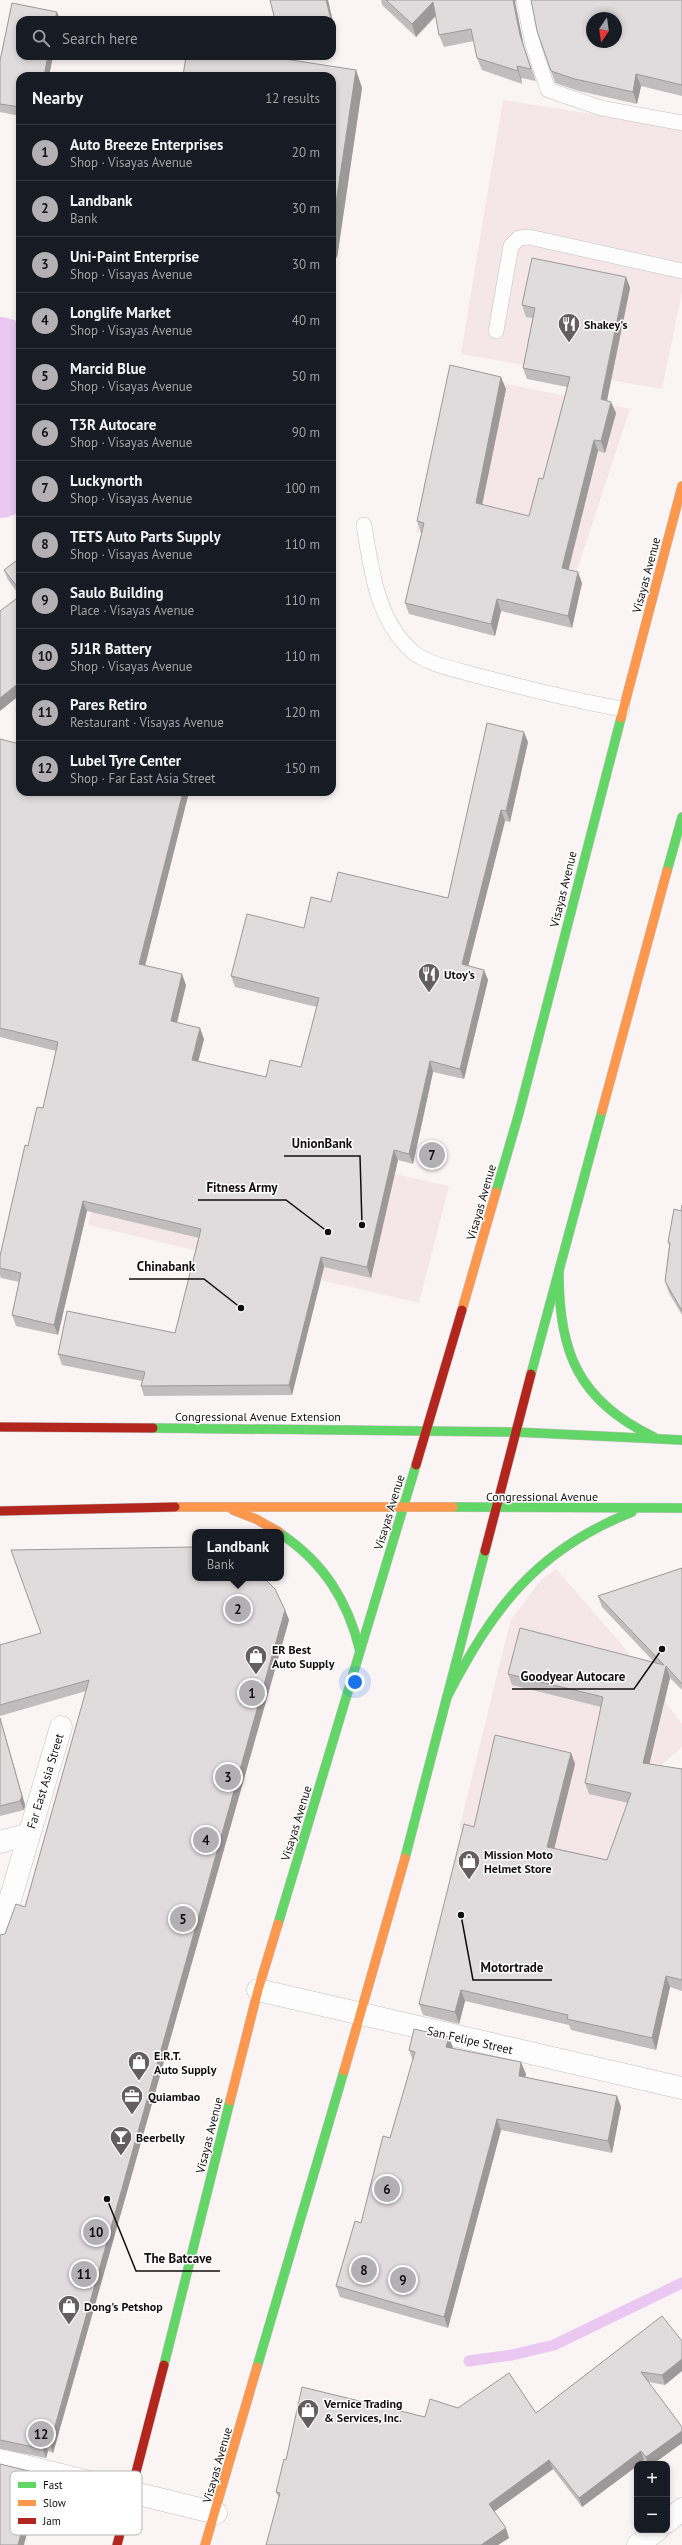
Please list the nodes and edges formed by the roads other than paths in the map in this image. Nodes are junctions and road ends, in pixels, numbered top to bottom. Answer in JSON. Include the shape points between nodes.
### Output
{"nodes":[{"id":1,"x":524,"y":0,"type":"edge"},
{"id":2,"x":682,"y":123,"type":"edge"},
{"id":3,"x":682,"y":271,"type":"edge"},
{"id":4,"x":496,"y":331,"type":"dead end"},
{"id":5,"x":682,"y":486,"type":"edge"},
{"id":6,"x":364,"y":525,"type":"dead end"},
{"id":7,"x":622,"y":709,"type":"junction"},
{"id":8,"x":682,"y":817,"type":"edge"},
{"id":9,"x":559,"y":1270,"type":"junction"},
{"id":10,"x":0,"y":1427,"type":"edge"},
{"id":11,"x":427,"y":1430,"type":"junction"},
{"id":12,"x":515,"y":1432,"type":"junction"},
{"id":13,"x":660,"y":1440,"type":"junction"},
{"id":14,"x":682,"y":1440,"type":"edge"},
{"id":15,"x":222,"y":1506,"type":"junction"},
{"id":16,"x":403,"y":1508,"type":"junction"},
{"id":17,"x":496,"y":1508,"type":"junction"},
{"id":18,"x":644,"y":1508,"type":"junction"},
{"id":19,"x":682,"y":1508,"type":"edge"},
{"id":20,"x":0,"y":1511,"type":"edge"},
{"id":21,"x":273,"y":1529,"type":"edge"},
{"id":22,"x":284,"y":1536,"type":"edge"},
{"id":23,"x":360,"y":1651,"type":"junction"},
{"id":24,"x":447,"y":1696,"type":"junction"},
{"id":25,"x":61,"y":1727,"type":"dead end"},
{"id":26,"x":29,"y":1834,"type":"junction"},
{"id":27,"x":0,"y":1842,"type":"edge"},
{"id":28,"x":0,"y":1934,"type":"edge"},
{"id":29,"x":258,"y":1990,"type":"junction"},
{"id":30,"x":361,"y":2014,"type":"junction"},
{"id":31,"x":682,"y":2088,"type":"edge"},
{"id":32,"x":0,"y":2460,"type":"edge"},
{"id":33,"x":44,"y":2471,"type":"edge"},
{"id":34,"x":138,"y":2471,"type":"edge"},
{"id":35,"x":142,"y":2495,"type":"edge"},
{"id":36,"x":682,"y":2509,"type":"edge"},
{"id":37,"x":216,"y":2513,"type":"junction"},
{"id":38,"x":670,"y":2519,"type":"edge"},
{"id":39,"x":653,"y":2533,"type":"edge"},
{"id":40,"x":120,"y":2535,"type":"edge"},
{"id":41,"x":117,"y":2545,"type":"edge"},
{"id":42,"x":205,"y":2545,"type":"edge"},
{"id":43,"x":638,"y":2545,"type":"edge"}],
"edges":[{"from":1,"to":2,"type":"lane","via":[[532,45],[548,90],[601,108]]},
{"from":3,"to":4,"type":"lane","via":[[529,237],[519,238],[511,246]]},
{"from":5,"to":7,"type":"main road","name":"Visayas Avenue"},
{"from":6,"to":7,"type":"lane","via":[[378,596],[395,630],[413,653],[443,667],[550,696]]},
{"from":7,"to":11,"type":"main road","name":"Visayas Avenue","via":[[519,1113]]},
{"from":8,"to":9,"type":"main road","name":"Visayas Avenue"},
{"from":9,"to":12,"type":"main road","name":"Visayas Avenue"},
{"from":9,"to":13,"type":"main road","via":[[561,1324],[576,1369],[607,1407],[643,1433]]},
{"from":10,"to":11,"type":"main road","name":"Congressional Avenue Extension"},
{"from":11,"to":12,"type":"main road","name":"Congressional Avenue Extension"},
{"from":11,"to":16,"type":"main road","name":"Visayas Avenue"},
{"from":12,"to":13,"type":"main road"},
{"from":12,"to":17,"type":"main road","name":"Visayas Avenue"},
{"from":13,"to":14,"type":"main road"},
{"from":15,"to":16,"type":"main road"},
{"from":15,"to":20,"type":"main road"},
{"from":15,"to":21,"type":"main road","via":[[256,1519]]},
{"from":16,"to":17,"type":"main road","name":"Congressional Avenue"},
{"from":16,"to":23,"type":"main road","name":"Visayas Avenue"},
{"from":17,"to":18,"type":"main road","name":"Congressional Avenue"},
{"from":17,"to":24,"type":"main road","name":"Visayas Avenue"},
{"from":18,"to":19,"type":"main road","name":"Congressional Avenue"},
{"from":18,"to":24,"type":"main road","via":[[589,1531],[559,1550],[531,1574],[503,1603],[482,1632]]},
{"from":22,"to":23,"type":"main road","via":[[314,1559],[337,1588],[351,1618]]},
{"from":23,"to":29,"type":"main road","name":"Visayas Avenue"},
{"from":24,"to":30,"type":"main road","name":"Visayas Avenue","via":[[427,1779]]},
{"from":25,"to":26,"type":"street","name":"Far East Asia Street"},
{"from":26,"to":27,"type":"street","name":"Far East Asia Street"},
{"from":26,"to":28,"type":"street","name":"Far East Asia Street"},
{"from":29,"to":30,"type":"street","name":"San Felipe Street"},
{"from":29,"to":34,"type":"main road","name":"Visayas Avenue"},
{"from":30,"to":31,"type":"street","name":"San Felipe Street"},
{"from":30,"to":37,"type":"main road","name":"Visayas Avenue"},
{"from":32,"to":33,"type":"street"},
{"from":35,"to":37,"type":"street"},
{"from":36,"to":38,"type":"street"},
{"from":37,"to":42,"type":"main road","name":"Visayas Avenue"},
{"from":39,"to":43,"type":"street"},
{"from":40,"to":41,"type":"main road","name":"Visayas Avenue"}]}
